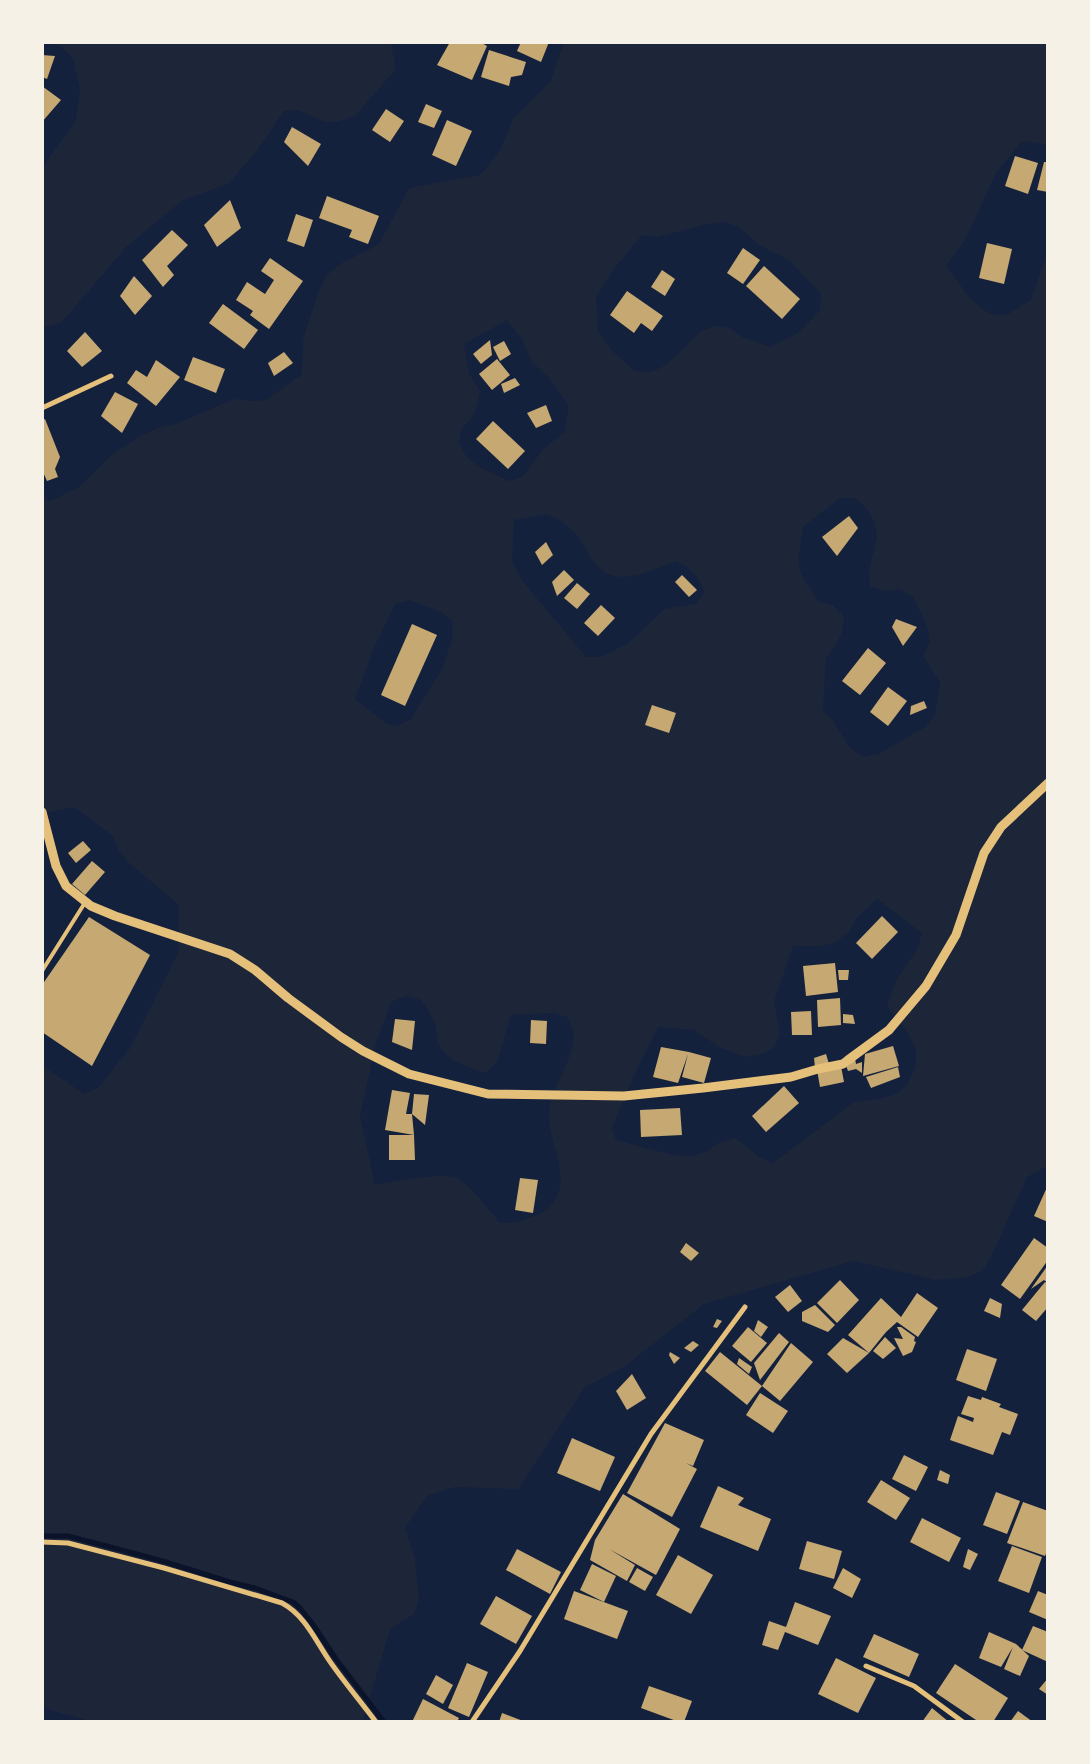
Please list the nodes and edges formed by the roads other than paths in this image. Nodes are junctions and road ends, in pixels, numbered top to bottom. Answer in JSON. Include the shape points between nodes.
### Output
{"nodes":[{"id":1,"x":111,"y":376,"type":"dead end"},
{"id":2,"x":42,"y":408,"type":"edge"},
{"id":3,"x":1048,"y":783,"type":"edge"},
{"id":4,"x":42,"y":812,"type":"edge"},
{"id":5,"x":86,"y":902,"type":"junction"},
{"id":6,"x":42,"y":972,"type":"edge"},
{"id":7,"x":745,"y":1307,"type":"dead end"},
{"id":8,"x":42,"y":1542,"type":"edge"},
{"id":9,"x":866,"y":1666,"type":"dead end"},
{"id":10,"x":376,"y":1722,"type":"edge"},
{"id":11,"x":472,"y":1722,"type":"edge"},
{"id":12,"x":963,"y":1722,"type":"edge"}],
"edges":[{"from":1,"to":2,"type":"street"},
{"from":3,"to":5,"type":"street","via":[[1000,827],[984,853],[956,935],[926,986],[890,1030],[842,1064],[791,1077],[703,1088],[624,1096],[488,1094],[409,1074],[341,1037],[230,954],[115,916]]},
{"from":4,"to":5,"type":"street","via":[[56,866],[66,886]]},
{"from":5,"to":6,"type":"lane"},
{"from":7,"to":11,"type":"street","via":[[651,1434],[524,1644]]},
{"from":8,"to":10,"type":"street","via":[[68,1542],[282,1603],[296,1612]]},
{"from":9,"to":12,"type":"street","via":[[914,1686]]}]}
